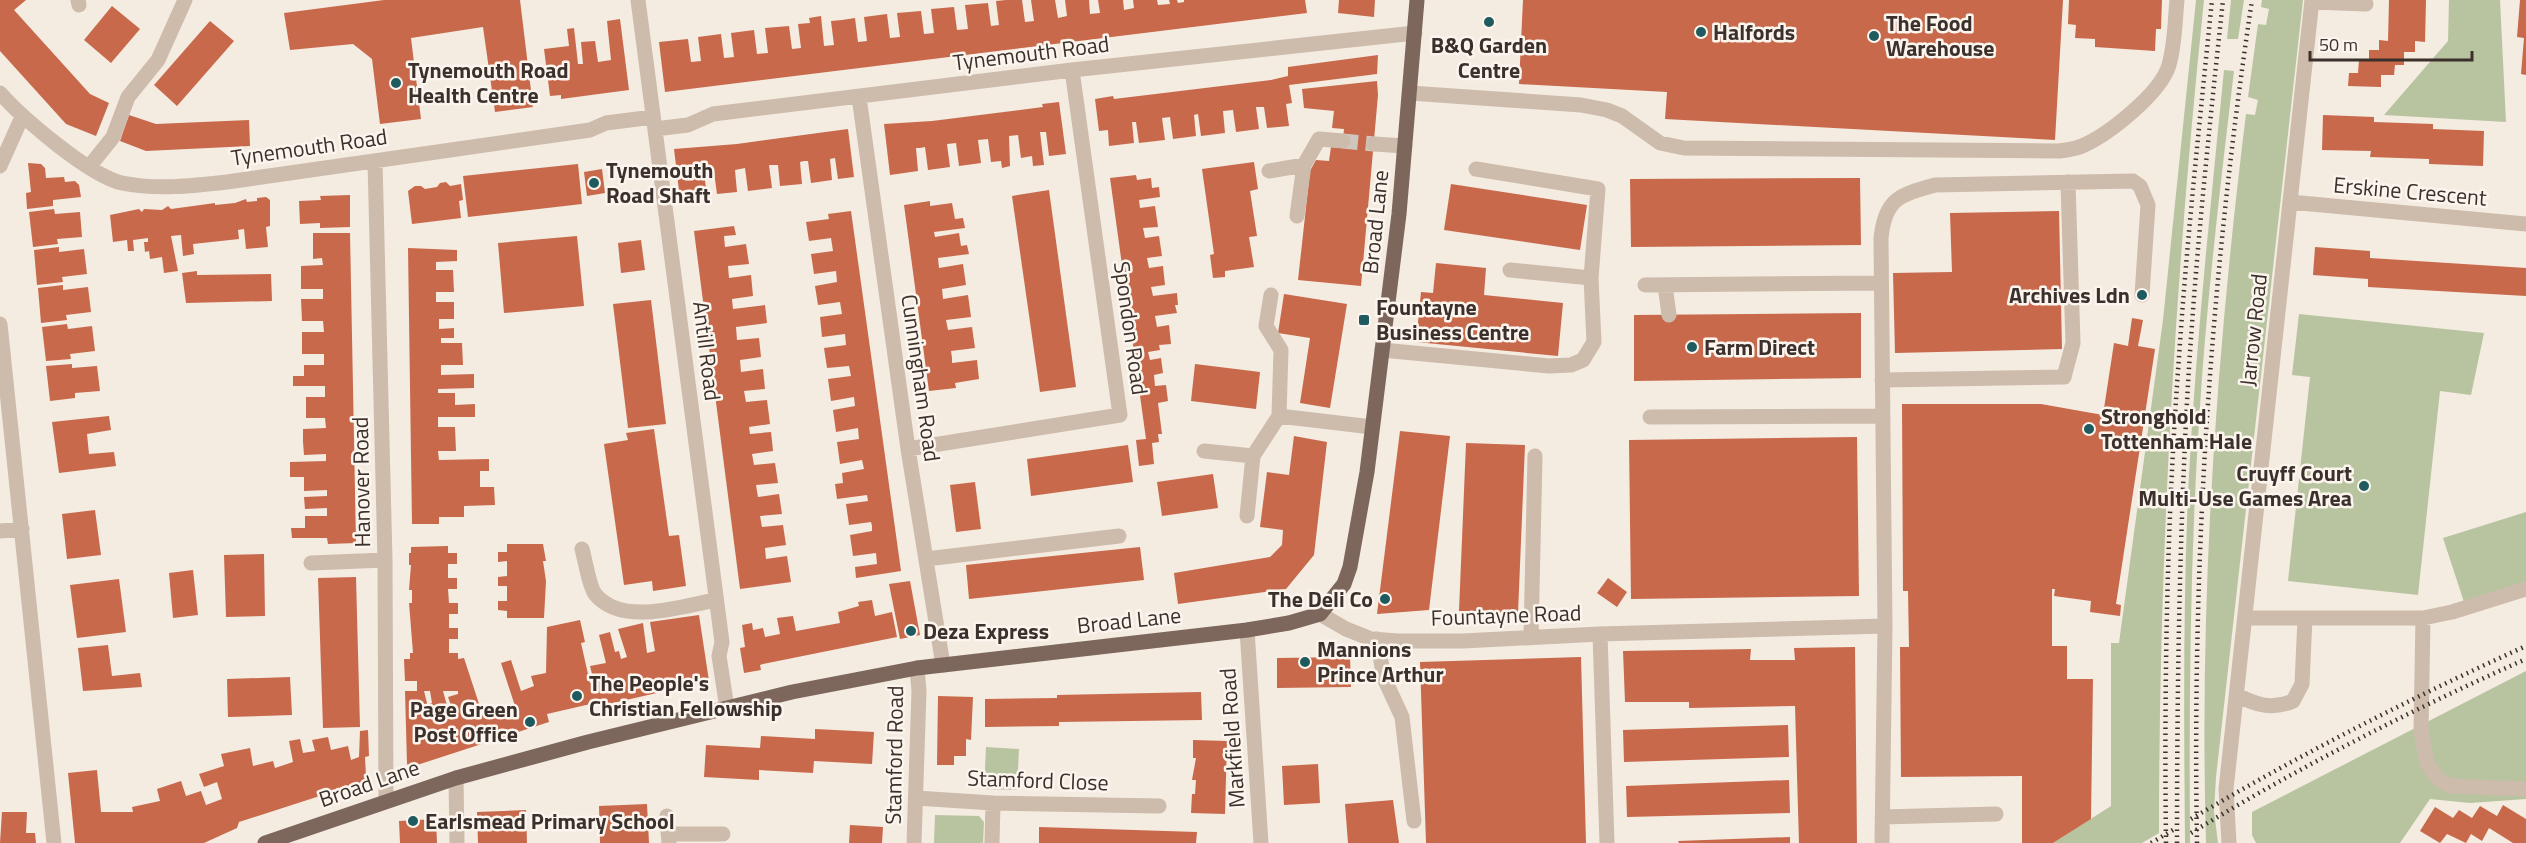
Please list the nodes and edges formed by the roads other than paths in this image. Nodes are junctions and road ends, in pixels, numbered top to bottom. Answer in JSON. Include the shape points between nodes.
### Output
{"nodes":[{"id":1,"x":185,"y":0,"type":"edge"},
{"id":2,"x":638,"y":0,"type":"edge"},
{"id":3,"x":1417,"y":0,"type":"edge"},
{"id":4,"x":2177,"y":0,"type":"edge"},
{"id":5,"x":2312,"y":1,"type":"edge"},
{"id":6,"x":2366,"y":4,"type":"dead end"},
{"id":7,"x":1415,"y":33,"type":"junction"},
{"id":8,"x":1072,"y":70,"type":"junction"},
{"id":9,"x":0,"y":93,"type":"edge"},
{"id":10,"x":1410,"y":93,"type":"junction"},
{"id":11,"x":859,"y":97,"type":"junction"},
{"id":12,"x":22,"y":117,"type":"junction"},
{"id":13,"x":654,"y":123,"type":"junction"},
{"id":14,"x":1343,"y":141,"type":"tunnel mouth"},
{"id":15,"x":1374,"y":144,"type":"tunnel mouth"},
{"id":16,"x":1406,"y":146,"type":"junction"},
{"id":17,"x":2,"y":159,"type":"edge"},
{"id":18,"x":375,"y":161,"type":"junction"},
{"id":19,"x":1304,"y":165,"type":"junction"},
{"id":20,"x":89,"y":167,"type":"junction"},
{"id":21,"x":1476,"y":169,"type":"dead end"},
{"id":22,"x":1269,"y":171,"type":"dead end"},
{"id":23,"x":2068,"y":182,"type":"junction"},
{"id":24,"x":2290,"y":202,"type":"junction"},
{"id":25,"x":1297,"y":216,"type":"dead end"},
{"id":26,"x":2526,"y":224,"type":"edge"},
{"id":27,"x":1510,"y":270,"type":"dead end"},
{"id":28,"x":1591,"y":278,"type":"junction"},
{"id":29,"x":1881,"y":283,"type":"junction"},
{"id":30,"x":1645,"y":285,"type":"dead end"},
{"id":31,"x":1665,"y":285,"type":"junction"},
{"id":32,"x":1271,"y":295,"type":"dead end"},
{"id":33,"x":2142,"y":295,"type":"dead end"},
{"id":34,"x":1669,"y":315,"type":"dead end"},
{"id":35,"x":0,"y":324,"type":"edge"},
{"id":36,"x":1382,"y":350,"type":"junction"},
{"id":37,"x":1882,"y":380,"type":"junction"},
{"id":38,"x":1279,"y":416,"type":"junction"},
{"id":39,"x":1883,"y":416,"type":"junction"},
{"id":40,"x":1650,"y":417,"type":"dead end"},
{"id":41,"x":1372,"y":427,"type":"junction"},
{"id":42,"x":908,"y":449,"type":"junction"},
{"id":43,"x":1204,"y":451,"type":"dead end"},
{"id":44,"x":1253,"y":456,"type":"junction"},
{"id":45,"x":1535,"y":456,"type":"dead end"},
{"id":46,"x":1247,"y":516,"type":"dead end"},
{"id":47,"x":22,"y":530,"type":"junction"},
{"id":48,"x":0,"y":531,"type":"edge"},
{"id":49,"x":1119,"y":536,"type":"dead end"},
{"id":50,"x":582,"y":549,"type":"dead end"},
{"id":51,"x":926,"y":559,"type":"junction"},
{"id":52,"x":385,"y":560,"type":"junction"},
{"id":53,"x":311,"y":563,"type":"dead end"},
{"id":54,"x":2526,"y":590,"type":"edge"},
{"id":55,"x":716,"y":600,"type":"junction"},
{"id":56,"x":1320,"y":614,"type":"junction"},
{"id":57,"x":2245,"y":618,"type":"junction"},
{"id":58,"x":2305,"y":618,"type":"junction"},
{"id":59,"x":2424,"y":618,"type":"junction"},
{"id":60,"x":1885,"y":626,"type":"junction"},
{"id":61,"x":1247,"y":630,"type":"junction"},
{"id":62,"x":1600,"y":634,"type":"junction"},
{"id":63,"x":1531,"y":636,"type":"junction"},
{"id":64,"x":1377,"y":639,"type":"junction"},
{"id":65,"x":943,"y":665,"type":"junction"},
{"id":66,"x":917,"y":668,"type":"junction"},
{"id":67,"x":2236,"y":695,"type":"junction"},
{"id":68,"x":727,"y":708,"type":"junction"},
{"id":69,"x":456,"y":778,"type":"junction"},
{"id":70,"x":2526,"y":789,"type":"edge"},
{"id":71,"x":916,"y":798,"type":"junction"},
{"id":72,"x":386,"y":801,"type":"junction"},
{"id":73,"x":993,"y":803,"type":"junction"},
{"id":74,"x":1159,"y":806,"type":"dead end"},
{"id":75,"x":1996,"y":814,"type":"dead end"},
{"id":76,"x":667,"y":816,"type":"dead end"},
{"id":77,"x":1882,"y":817,"type":"junction"},
{"id":78,"x":1414,"y":821,"type":"dead end"},
{"id":79,"x":723,"y":834,"type":"dead end"},
{"id":80,"x":669,"y":838,"type":"edge"},
{"id":81,"x":54,"y":843,"type":"edge"},
{"id":82,"x":265,"y":843,"type":"edge"},
{"id":83,"x":457,"y":843,"type":"edge"},
{"id":84,"x":914,"y":843,"type":"edge"},
{"id":85,"x":992,"y":843,"type":"edge"},
{"id":86,"x":1261,"y":843,"type":"edge"},
{"id":87,"x":1607,"y":843,"type":"edge"},
{"id":88,"x":1882,"y":843,"type":"edge"},
{"id":89,"x":2229,"y":843,"type":"edge"}],
"edges":[{"from":1,"to":20,"type":"street","via":[[158,60],[128,97],[113,137]]},
{"from":2,"to":13,"type":"street","name":"Antill Road"},
{"from":3,"to":7,"type":"main road","name":"Broad Lane"},
{"from":4,"to":10,"type":"street","via":[[2169,67],[2161,82],[2101,135],[2080,147],[2059,151],[1684,148],[1660,143],[1607,110]]},
{"from":5,"to":6,"type":"street"},
{"from":5,"to":24,"type":"street","name":"Jarrow Road"},
{"from":7,"to":8,"type":"street","name":"Tynemouth Road"},
{"from":7,"to":10,"type":"main road","name":"Broad Lane"},
{"from":8,"to":11,"type":"street","name":"Tynemouth Road"},
{"from":8,"to":42,"type":"street","name":"Spondon Road","via":[[1120,415]]},
{"from":9,"to":12,"type":"street","name":"Tynemouth Road"},
{"from":10,"to":16,"type":"main road","name":"Broad Lane"},
{"from":11,"to":13,"type":"street","name":"Tynemouth Road","via":[[704,116],[688,125]]},
{"from":11,"to":42,"type":"street","name":"Cunningham Road"},
{"from":12,"to":17,"type":"street"},
{"from":12,"to":20,"type":"street","name":"Tynemouth Road"},
{"from":13,"to":18,"type":"street","name":"Tynemouth Road","via":[[606,123],[591,130]]},
{"from":13,"to":55,"type":"street","name":"Antill Road"},
{"from":14,"to":19,"type":"street","via":[[1319,140]]},
{"from":15,"to":16,"type":"street"},
{"from":16,"to":36,"type":"main road","name":"Broad Lane"},
{"from":18,"to":20,"type":"street","name":"Tynemouth Road","via":[[185,187],[119,183]]},
{"from":18,"to":52,"type":"street","name":"Hanover Road"},
{"from":19,"to":22,"type":"street"},
{"from":19,"to":25,"type":"street"},
{"from":21,"to":28,"type":"street","via":[[1598,189]]},
{"from":23,"to":29,"type":"street","via":[[1935,185],[1906,193],[1890,204],[1883,219]]},
{"from":23,"to":33,"type":"street","via":[[2124,180],[2140,186],[2148,205]]},
{"from":23,"to":37,"type":"street","via":[[2073,343],[2064,377]]},
{"from":24,"to":26,"type":"street","name":"Erskine Crescent"},
{"from":24,"to":57,"type":"street","name":"Jarrow Road"},
{"from":27,"to":28,"type":"street"},
{"from":28,"to":36,"type":"street","via":[[1594,342],[1583,360],[1550,366]]},
{"from":29,"to":31,"type":"street"},
{"from":29,"to":37,"type":"street"},
{"from":30,"to":31,"type":"street"},
{"from":31,"to":34,"type":"street"},
{"from":32,"to":38,"type":"street","via":[[1266,326],[1281,350]]},
{"from":35,"to":47,"type":"street"},
{"from":36,"to":41,"type":"main road","name":"Broad Lane"},
{"from":37,"to":39,"type":"street"},
{"from":38,"to":41,"type":"street"},
{"from":38,"to":44,"type":"street"},
{"from":39,"to":40,"type":"street"},
{"from":39,"to":60,"type":"street"},
{"from":41,"to":56,"type":"main road","name":"Broad Lane","via":[[1350,567],[1344,584]]},
{"from":42,"to":51,"type":"street","name":"Cunningham Road"},
{"from":43,"to":44,"type":"street"},
{"from":44,"to":46,"type":"street"},
{"from":45,"to":63,"type":"street"},
{"from":47,"to":48,"type":"street"},
{"from":47,"to":81,"type":"street"},
{"from":49,"to":51,"type":"street"},
{"from":50,"to":55,"type":"street","via":[[594,593],[619,610],[644,612]]},
{"from":51,"to":65,"type":"street","name":"Cunningham Road"},
{"from":52,"to":53,"type":"street"},
{"from":52,"to":72,"type":"street","name":"Hanover Road"},
{"from":54,"to":59,"type":"street"},
{"from":55,"to":68,"type":"street","name":"Antill Road"},
{"from":56,"to":61,"type":"main road","name":"Broad Lane","via":[[1289,624]]},
{"from":56,"to":64,"type":"street","name":"Fountayne Road","via":[[1352,632]]},
{"from":57,"to":58,"type":"street"},
{"from":57,"to":67,"type":"street","name":"Jarrow Road"},
{"from":58,"to":59,"type":"street"},
{"from":58,"to":67,"type":"street","via":[[2302,684],[2293,701],[2270,707]]},
{"from":59,"to":70,"type":"street","via":[[2421,732],[2427,763],[2439,780],[2451,786]]},
{"from":60,"to":62,"type":"street"},
{"from":60,"to":77,"type":"street"},
{"from":61,"to":65,"type":"main road","name":"Broad Lane"},
{"from":61,"to":86,"type":"street","name":"Markfield Road"},
{"from":62,"to":63,"type":"street","name":"Fountayne Road"},
{"from":62,"to":87,"type":"street","name":"Fountayne Road"},
{"from":63,"to":64,"type":"street","name":"Fountayne Road","via":[[1463,641]]},
{"from":64,"to":78,"type":"street","via":[[1379,662],[1404,723]]},
{"from":65,"to":66,"type":"main road","name":"Broad Lane"},
{"from":66,"to":68,"type":"main road","name":"Broad Lane"},
{"from":66,"to":71,"type":"street","name":"Stamford Road"},
{"from":67,"to":89,"type":"street","name":"Jarrow Road","via":[[2226,789]]},
{"from":68,"to":69,"type":"main road","name":"Broad Lane"},
{"from":69,"to":72,"type":"main road","name":"Broad Lane"},
{"from":69,"to":83,"type":"street"},
{"from":71,"to":73,"type":"street","name":"Stamford Close"},
{"from":71,"to":84,"type":"street","name":"Stamford Road"},
{"from":72,"to":82,"type":"main road","name":"Broad Lane"},
{"from":73,"to":74,"type":"street","name":"Stamford Close"},
{"from":73,"to":85,"type":"street"},
{"from":75,"to":77,"type":"street"},
{"from":76,"to":80,"type":"street"},
{"from":77,"to":88,"type":"street"},
{"from":79,"to":80,"type":"street"}]}
